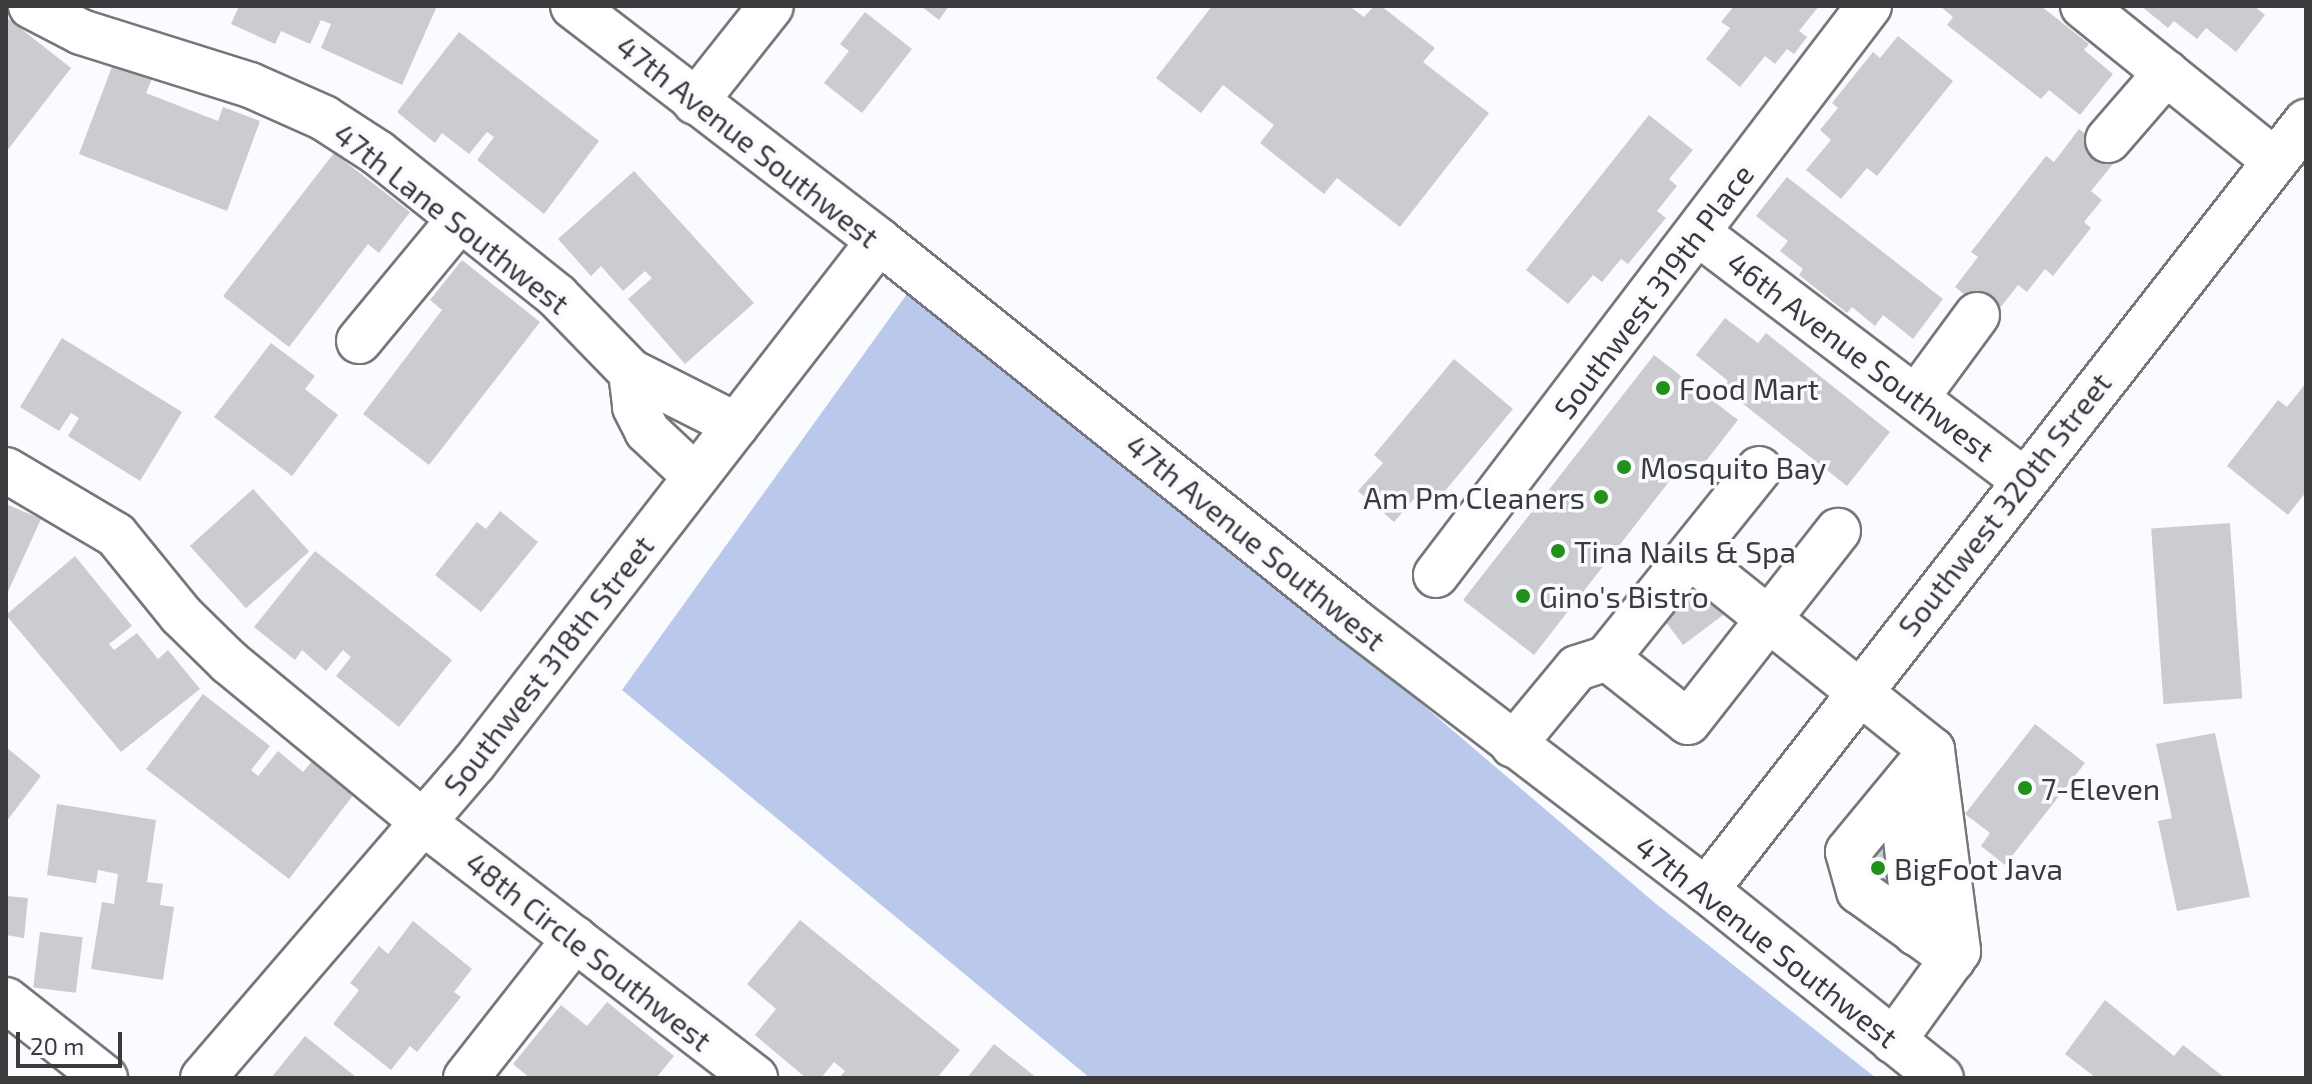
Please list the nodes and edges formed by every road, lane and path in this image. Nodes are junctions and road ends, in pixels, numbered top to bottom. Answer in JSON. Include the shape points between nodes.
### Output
{"nodes":[{"id":1,"x":31,"y":6,"type":"edge"},
{"id":2,"x":573,"y":6,"type":"edge"},
{"id":3,"x":771,"y":6,"type":"edge"},
{"id":4,"x":1869,"y":6,"type":"edge"},
{"id":5,"x":2083,"y":6,"type":"edge"},
{"id":6,"x":2166,"y":73,"type":"junction"},
{"id":7,"x":695,"y":102,"type":"junction"},
{"id":8,"x":2305,"y":124,"type":"edge"},
{"id":9,"x":2108,"y":140,"type":"dead end"},
{"id":10,"x":2275,"y":161,"type":"junction"},
{"id":11,"x":460,"y":219,"type":"junction"},
{"id":12,"x":1698,"y":233,"type":"junction"},
{"id":13,"x":879,"y":241,"type":"junction"},
{"id":14,"x":1977,"y":315,"type":"dead end"},
{"id":15,"x":359,"y":341,"type":"dead end"},
{"id":16,"x":631,"y":372,"type":"junction"},
{"id":17,"x":1916,"y":398,"type":"junction"},
{"id":18,"x":736,"y":425,"type":"junction"},
{"id":19,"x":1759,"y":469,"type":"dead end"},
{"id":20,"x":6,"y":470,"type":"edge"},
{"id":21,"x":695,"y":476,"type":"junction"},
{"id":22,"x":2024,"y":480,"type":"junction"},
{"id":23,"x":1838,"y":531,"type":"dead end"},
{"id":24,"x":1691,"y":557,"type":"junction"},
{"id":25,"x":1436,"y":575,"type":"dead end"},
{"id":26,"x":1769,"y":619,"type":"junction"},
{"id":27,"x":1607,"y":658,"type":"junction"},
{"id":28,"x":1858,"y":689,"type":"junction"},
{"id":29,"x":1513,"y":745,"type":"junction"},
{"id":30,"x":1932,"y":750,"type":"junction"},
{"id":31,"x":1901,"y":791,"type":"junction"},
{"id":32,"x":424,"y":823,"type":"junction"},
{"id":33,"x":1706,"y":890,"type":"junction"},
{"id":34,"x":1916,"y":933,"type":"junction"},
{"id":35,"x":575,"y":939,"type":"junction"},
{"id":36,"x":1953,"y":959,"type":"junction"},
{"id":37,"x":6,"y":1000,"type":"edge"},
{"id":38,"x":1893,"y":1041,"type":"junction"},
{"id":39,"x":105,"y":1078,"type":"edge"},
{"id":40,"x":203,"y":1078,"type":"edge"},
{"id":41,"x":466,"y":1078,"type":"edge"},
{"id":42,"x":755,"y":1078,"type":"edge"},
{"id":43,"x":1941,"y":1078,"type":"edge"}],
"edges":[{"from":1,"to":11,"type":"street","name":"47th Lane Southwest","via":[[81,32],[292,102],[378,153]]},
{"from":2,"to":7,"type":"street","name":"47th Avenue Southwest"},
{"from":3,"to":7,"type":"street"},
{"from":4,"to":12,"type":"street","name":"Southwest 319th Place"},
{"from":5,"to":6,"type":"street"},
{"from":6,"to":9,"type":"street"},
{"from":6,"to":10,"type":"street"},
{"from":7,"to":13,"type":"street","name":"47th Avenue Southwest"},
{"from":8,"to":10,"type":"street","name":"Southwest 320th Street"},
{"from":10,"to":22,"type":"street","name":"Southwest 320th Street"},
{"from":11,"to":15,"type":"street"},
{"from":11,"to":16,"type":"street","name":"47th Lane Southwest","via":[[566,304]]},
{"from":12,"to":17,"type":"street","name":"46th Avenue Southwest"},
{"from":12,"to":25,"type":"street","name":"Southwest 319th Place"},
{"from":13,"to":18,"type":"street","name":"Southwest 318th Street"},
{"from":13,"to":29,"type":"street","name":"47th Avenue Southwest"},
{"from":14,"to":17,"type":"street"},
{"from":16,"to":18,"type":"street","name":"47th Lane Southwest"},
{"from":16,"to":21,"type":"street","via":[[635,407],[647,431]]},
{"from":17,"to":22,"type":"street","name":"46th Avenue Southwest"},
{"from":18,"to":21,"type":"street","name":"Southwest 318th Street"},
{"from":19,"to":24,"type":"street"},
{"from":20,"to":32,"type":"street","name":"48th Circle Southwest","via":[[116,535],[201,637]]},
{"from":21,"to":32,"type":"street","name":"Southwest 318th Street"},
{"from":22,"to":28,"type":"street","name":"Southwest 320th Street"},
{"from":23,"to":26,"type":"street"},
{"from":24,"to":26,"type":"street"},
{"from":24,"to":27,"type":"street"},
{"from":26,"to":27,"type":"street","via":[[1688,722]]},
{"from":26,"to":28,"type":"street"},
{"from":27,"to":29,"type":"street","via":[[1577,668]]},
{"from":28,"to":30,"type":"street"},
{"from":28,"to":33,"type":"street","name":"Southwest 320th Street"},
{"from":29,"to":33,"type":"street","name":"47th Avenue Southwest"},
{"from":30,"to":31,"type":"street"},
{"from":30,"to":36,"type":"street","via":[[1958,951]]},
{"from":31,"to":34,"type":"street"},
{"from":31,"to":34,"type":"street","via":[[1848,852],[1859,891]]},
{"from":32,"to":35,"type":"street","name":"48th Circle Southwest"},
{"from":32,"to":40,"type":"street","name":"Southwest 318th Street"},
{"from":33,"to":38,"type":"street","name":"47th Avenue Southwest"},
{"from":34,"to":36,"type":"street"},
{"from":35,"to":41,"type":"street"},
{"from":35,"to":42,"type":"street","name":"48th Circle Southwest"},
{"from":36,"to":38,"type":"street"},
{"from":37,"to":39,"type":"street"},
{"from":38,"to":43,"type":"street","name":"47th Avenue Southwest"}]}
